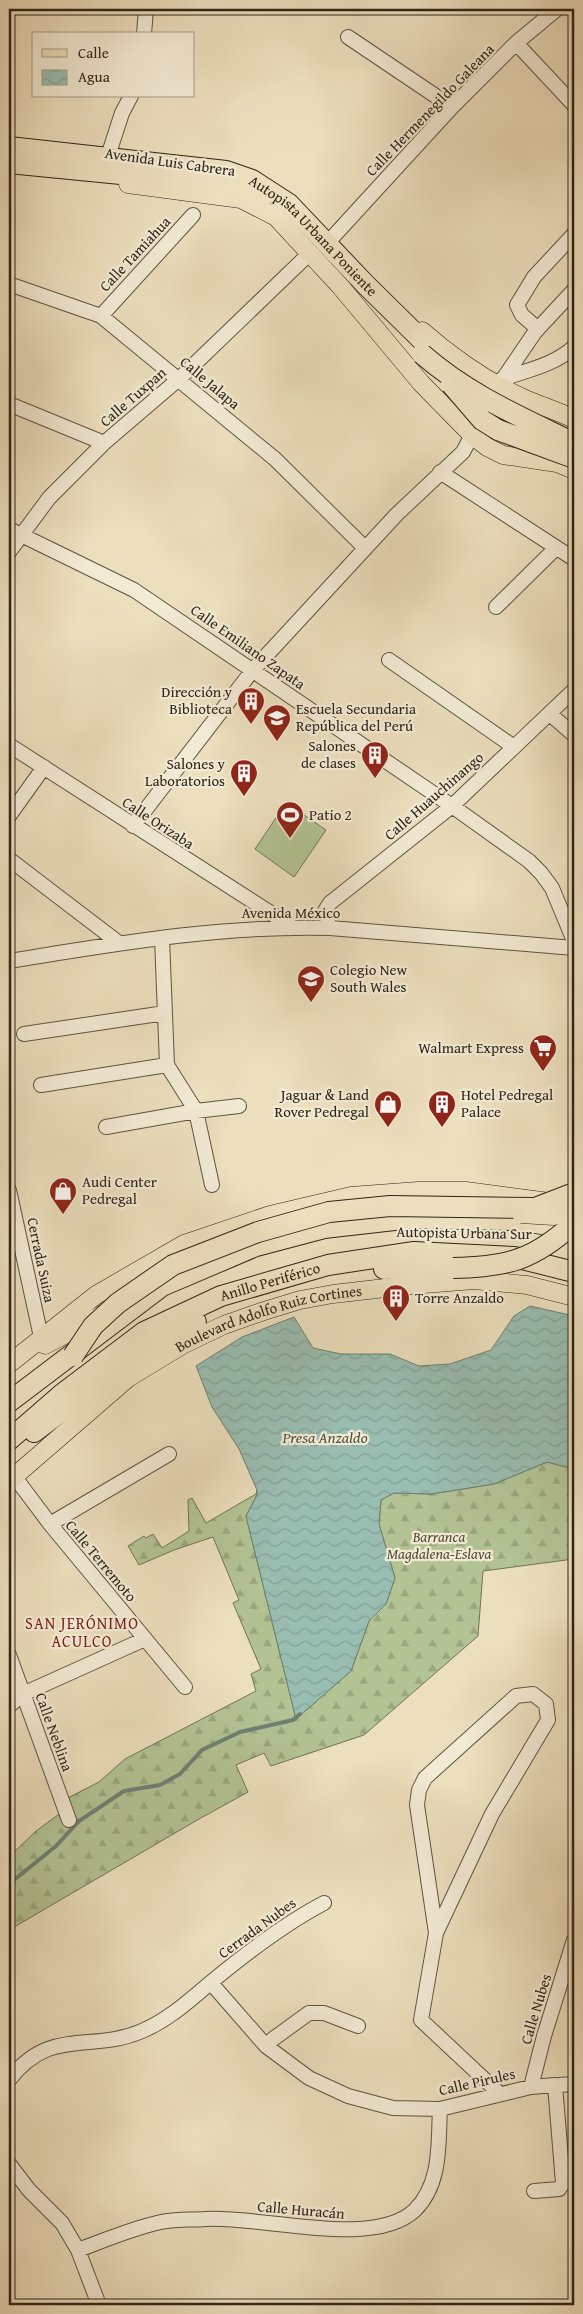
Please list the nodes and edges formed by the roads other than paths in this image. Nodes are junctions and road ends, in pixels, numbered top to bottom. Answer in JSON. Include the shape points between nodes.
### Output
{"nodes":[{"id":1,"x":146,"y":9,"type":"edge"},
{"id":2,"x":557,"y":9,"type":"edge"},
{"id":3,"x":144,"y":32,"type":"edge"},
{"id":4,"x":348,"y":37,"type":"dead end"},
{"id":5,"x":516,"y":43,"type":"junction"},
{"id":6,"x":130,"y":98,"type":"edge"},
{"id":7,"x":574,"y":105,"type":"edge"},
{"id":8,"x":452,"y":107,"type":"junction"},
{"id":9,"x":9,"y":143,"type":"edge"},
{"id":10,"x":9,"y":147,"type":"edge"},
{"id":11,"x":110,"y":153,"type":"junction"},
{"id":12,"x":9,"y":162,"type":"edge"},
{"id":13,"x":9,"y":168,"type":"edge"},
{"id":14,"x":193,"y":215,"type":"dead end"},
{"id":15,"x":574,"y":234,"type":"edge"},
{"id":16,"x":332,"y":239,"type":"junction"},
{"id":17,"x":310,"y":253,"type":"junction"},
{"id":18,"x":9,"y":284,"type":"edge"},
{"id":19,"x":574,"y":290,"type":"edge"},
{"id":20,"x":100,"y":316,"type":"junction"},
{"id":21,"x":537,"y":330,"type":"junction"},
{"id":22,"x":574,"y":347,"type":"edge"},
{"id":23,"x":442,"y":360,"type":"junction"},
{"id":24,"x":180,"y":378,"type":"junction"},
{"id":25,"x":498,"y":380,"type":"junction"},
{"id":26,"x":421,"y":383,"type":"junction"},
{"id":27,"x":9,"y":404,"type":"edge"},
{"id":28,"x":574,"y":419,"type":"edge"},
{"id":29,"x":574,"y":432,"type":"edge"},
{"id":30,"x":472,"y":435,"type":"junction"},
{"id":31,"x":104,"y":443,"type":"junction"},
{"id":32,"x":574,"y":443,"type":"edge"},
{"id":33,"x":487,"y":447,"type":"junction"},
{"id":34,"x":574,"y":450,"type":"edge"},
{"id":35,"x":574,"y":458,"type":"edge"},
{"id":36,"x":574,"y":470,"type":"edge"},
{"id":37,"x":440,"y":472,"type":"junction"},
{"id":38,"x":15,"y":532,"type":"edge"},
{"id":39,"x":365,"y":548,"type":"junction"},
{"id":40,"x":556,"y":548,"type":"junction"},
{"id":41,"x":9,"y":552,"type":"edge"},
{"id":42,"x":574,"y":558,"type":"edge"},
{"id":43,"x":496,"y":607,"type":"dead end"},
{"id":44,"x":389,"y":660,"type":"dead end"},
{"id":45,"x":252,"y":671,"type":"junction"},
{"id":46,"x":574,"y":690,"type":"edge"},
{"id":47,"x":550,"y":714,"type":"junction"},
{"id":48,"x":574,"y":735,"type":"edge"},
{"id":49,"x":9,"y":745,"type":"edge"},
{"id":50,"x":514,"y":747,"type":"junction"},
{"id":51,"x":44,"y":767,"type":"junction"},
{"id":52,"x":452,"y":806,"type":"junction"},
{"id":53,"x":9,"y":816,"type":"edge"},
{"id":54,"x":133,"y":826,"type":"junction"},
{"id":55,"x":9,"y":859,"type":"edge"},
{"id":56,"x":291,"y":926,"type":"junction"},
{"id":57,"x":330,"y":928,"type":"junction"},
{"id":58,"x":162,"y":938,"type":"junction"},
{"id":59,"x":574,"y":941,"type":"edge"},
{"id":60,"x":119,"y":943,"type":"junction"},
{"id":61,"x":574,"y":948,"type":"edge"},
{"id":62,"x":9,"y":961,"type":"edge"},
{"id":63,"x":165,"y":1013,"type":"junction"},
{"id":64,"x":24,"y":1034,"type":"dead end"},
{"id":65,"x":167,"y":1065,"type":"junction"},
{"id":66,"x":41,"y":1085,"type":"dead end"},
{"id":67,"x":239,"y":1106,"type":"dead end"},
{"id":68,"x":196,"y":1111,"type":"junction"},
{"id":69,"x":106,"y":1127,"type":"dead end"},
{"id":70,"x":212,"y":1185,"type":"dead end"},
{"id":71,"x":9,"y":1190,"type":"edge"},
{"id":72,"x":521,"y":1197,"type":"joint"},
{"id":73,"x":573,"y":1209,"type":"edge"},
{"id":74,"x":574,"y":1229,"type":"edge"},
{"id":75,"x":574,"y":1240,"type":"edge"},
{"id":76,"x":574,"y":1259,"type":"edge"},
{"id":77,"x":574,"y":1272,"type":"edge"},
{"id":78,"x":574,"y":1297,"type":"edge"},
{"id":79,"x":41,"y":1337,"type":"junction"},
{"id":80,"x":74,"y":1356,"type":"junction"},
{"id":81,"x":9,"y":1364,"type":"edge"},
{"id":82,"x":9,"y":1402,"type":"edge"},
{"id":83,"x":9,"y":1406,"type":"edge"},
{"id":84,"x":9,"y":1430,"type":"edge"},
{"id":85,"x":9,"y":1440,"type":"edge"},
{"id":86,"x":9,"y":1447,"type":"edge"},
{"id":87,"x":169,"y":1454,"type":"dead end"},
{"id":88,"x":11,"y":1479,"type":"edge"},
{"id":89,"x":50,"y":1524,"type":"junction"},
{"id":90,"x":145,"y":1639,"type":"junction"},
{"id":91,"x":9,"y":1656,"type":"edge"},
{"id":92,"x":185,"y":1687,"type":"dead end"},
{"id":93,"x":23,"y":1694,"type":"junction"},
{"id":94,"x":9,"y":1706,"type":"edge"},
{"id":95,"x":69,"y":1820,"type":"dead end"},
{"id":96,"x":324,"y":1903,"type":"dead end"},
{"id":97,"x":436,"y":1933,"type":"junction"},
{"id":98,"x":574,"y":1940,"type":"edge"},
{"id":99,"x":211,"y":1983,"type":"junction"},
{"id":100,"x":358,"y":2026,"type":"dead end"},
{"id":101,"x":266,"y":2046,"type":"junction"},
{"id":102,"x":9,"y":2080,"type":"edge"},
{"id":103,"x":574,"y":2084,"type":"edge"},
{"id":104,"x":557,"y":2085,"type":"junction"},
{"id":105,"x":531,"y":2087,"type":"junction"},
{"id":106,"x":500,"y":2094,"type":"junction"},
{"id":107,"x":440,"y":2109,"type":"junction"},
{"id":108,"x":9,"y":2164,"type":"edge"},
{"id":109,"x":534,"y":2191,"type":"dead end"},
{"id":110,"x":78,"y":2250,"type":"junction"},
{"id":111,"x":99,"y":2305,"type":"edge"}],
"edges":[{"from":1,"to":3,"type":"street"},
{"from":2,"to":5,"type":"street","name":"Calle Hermenegildo Galeana"},
{"from":4,"to":8,"type":"street"},
{"from":5,"to":7,"type":"street"},
{"from":5,"to":8,"type":"street","name":"Calle Hermenegildo Galeana"},
{"from":6,"to":11,"type":"street"},
{"from":8,"to":16,"type":"street","name":"Calle Hermenegildo Galeana"},
{"from":9,"to":11,"type":"main road","name":"Avenida Luis Cabrera"},
{"from":10,"to":29,"type":"highway","name":"Autopista Urbana Poniente","via":[[226,171],[252,180],[289,204],[406,326],[446,362],[482,386]]},
{"from":11,"to":16,"type":"main road","name":"Avenida Luis Cabrera","via":[[204,164],[258,177],[297,205]]},
{"from":12,"to":23,"type":"highway","name":"Autopista Urbana Poniente","bridge":true,"via":[[192,181],[247,191],[282,212],[398,332]]},
{"from":13,"to":17,"type":"main road","name":"Avenida Luis Cabrera","via":[[241,199],[276,217]]},
{"from":14,"to":20,"type":"street","name":"Calle Tamiahua"},
{"from":15,"to":21,"type":"street","via":[[534,277],[517,304],[522,315]]},
{"from":16,"to":23,"type":"main road","name":"Avenida Luis Cabrera"},
{"from":17,"to":24,"type":"street","name":"Calle Tuxpan"},
{"from":17,"to":26,"type":"main road","name":"Avenida Luis Cabrera"},
{"from":18,"to":20,"type":"street","name":"Calle Jalapa"},
{"from":19,"to":21,"type":"street"},
{"from":20,"to":24,"type":"street","name":"Calle Jalapa"},
{"from":21,"to":25,"type":"street"},
{"from":22,"to":25,"type":"street","via":[[547,364]]},
{"from":23,"to":25,"type":"main road","name":"Avenida Luis Cabrera"},
{"from":23,"to":26,"type":"main road","via":[[428,363]]},
{"from":23,"to":32,"type":"highway","name":"Autopista Urbana Poniente","bridge":true,"via":[[469,390]]},
{"from":23,"to":35,"type":"highway","bridge":true,"via":[[467,405],[482,420],[498,430]]},
{"from":24,"to":31,"type":"street","name":"Calle Tuxpan"},
{"from":24,"to":39,"type":"street","name":"Calle Jalapa","via":[[275,459]]},
{"from":25,"to":28,"type":"main road","name":"Avenida Luis Cabrera","via":[[524,398]]},
{"from":26,"to":30,"type":"main road","name":"Avenida Luis Cabrera"},
{"from":27,"to":31,"type":"street"},
{"from":30,"to":33,"type":"main road","name":"Avenida Luis Cabrera"},
{"from":30,"to":37,"type":"street","via":[[463,452]]},
{"from":31,"to":38,"type":"street","name":"Calle Tuxpan"},
{"from":33,"to":34,"type":"main road","via":[[547,444]]},
{"from":33,"to":36,"type":"main road","name":"Avenida Luis Cabrera","via":[[503,454],[557,463]]},
{"from":37,"to":39,"type":"street"},
{"from":37,"to":40,"type":"street"},
{"from":38,"to":41,"type":"street","name":"Calle Tuxpan"},
{"from":38,"to":45,"type":"street","name":"Calle Emiliano Zapata","via":[[134,590]]},
{"from":39,"to":45,"type":"street"},
{"from":40,"to":42,"type":"street"},
{"from":40,"to":43,"type":"street"},
{"from":44,"to":50,"type":"street"},
{"from":45,"to":52,"type":"street","name":"Calle Emiliano Zapata"},
{"from":45,"to":54,"type":"street"},
{"from":46,"to":47,"type":"street","name":"Calle Huauchinango"},
{"from":47,"to":48,"type":"street"},
{"from":47,"to":50,"type":"street","name":"Calle Huauchinango"},
{"from":49,"to":51,"type":"street","name":"Calle Orizaba"},
{"from":50,"to":52,"type":"street","name":"Calle Huauchinango"},
{"from":51,"to":53,"type":"street"},
{"from":51,"to":54,"type":"street","name":"Calle Orizaba"},
{"from":52,"to":57,"type":"street","name":"Calle Huauchinango","via":[[330,903],[325,911]]},
{"from":52,"to":59,"type":"street","name":"Calle Emiliano Zapata","via":[[541,873],[552,888]]},
{"from":54,"to":56,"type":"street","name":"Calle Orizaba"},
{"from":55,"to":60,"type":"street"},
{"from":56,"to":57,"type":"street","name":"Avenida México"},
{"from":56,"to":58,"type":"street","name":"Avenida México"},
{"from":57,"to":61,"type":"street","name":"Avenida México"},
{"from":58,"to":60,"type":"street","name":"Avenida México"},
{"from":58,"to":63,"type":"street"},
{"from":60,"to":62,"type":"street","name":"Avenida México"},
{"from":63,"to":64,"type":"street"},
{"from":63,"to":65,"type":"street"},
{"from":65,"to":66,"type":"street"},
{"from":65,"to":68,"type":"street"},
{"from":67,"to":68,"type":"street"},
{"from":68,"to":69,"type":"street"},
{"from":68,"to":70,"type":"street"},
{"from":71,"to":79,"type":"street","name":"Cerrada Suiza"},
{"from":72,"to":73,"type":"highway"},
{"from":72,"to":79,"type":"main road","via":[[418,1191],[351,1196],[270,1215],[184,1244],[96,1295]]},
{"from":73,"to":80,"type":"highway","bridge":true,"via":[[390,1206],[329,1212],[258,1232],[173,1265],[118,1303],[93,1326]]},
{"from":73,"to":81,"type":"main road","bridge":true,"via":[[554,1216],[449,1211],[331,1219],[236,1246],[170,1273],[119,1305]]},
{"from":73,"to":86,"type":"highway","bridge":true,"via":[[551,1243],[514,1261],[489,1267],[409,1267],[365,1271],[288,1287],[247,1300],[180,1329],[119,1368],[44,1426]]},
{"from":74,"to":82,"type":"highway","via":[[516,1220],[412,1218],[324,1228],[256,1246],[162,1286]]},
{"from":75,"to":80,"type":"highway","name":"Autopista Urbana Sur","bridge":true,"via":[[518,1232],[412,1229],[323,1239],[261,1257],[192,1283],[115,1326]]},
{"from":76,"to":84,"type":"highway","name":"Autopista Urbana Sur","via":[[516,1247],[413,1243],[327,1254],[262,1271],[194,1298],[110,1344]]},
{"from":77,"to":85,"type":"highway","name":"Anillo Periférico","via":[[514,1257],[414,1252],[328,1265],[221,1296],[144,1332],[62,1394]]},
{"from":78,"to":88,"type":"main road","name":"Boulevard Adolfo Ruiz Cortines","via":[[527,1285],[474,1280],[333,1294],[264,1311],[184,1344],[128,1378]]},
{"from":79,"to":81,"type":"main road"},
{"from":80,"to":83,"type":"highway","name":"Autopista Urbana Sur"},
{"from":87,"to":89,"type":"street"},
{"from":88,"to":89,"type":"street","name":"Calle Terremoto"},
{"from":89,"to":90,"type":"street","name":"Calle Terremoto"},
{"from":90,"to":92,"type":"street","name":"Calle Terremoto"},
{"from":90,"to":93,"type":"street"},
{"from":91,"to":93,"type":"street","name":"Calle Neblina"},
{"from":93,"to":94,"type":"street"},
{"from":93,"to":95,"type":"street","name":"Calle Neblina"},
{"from":96,"to":99,"type":"street","name":"Cerrada Nubes","via":[[298,1917]]},
{"from":97,"to":97,"type":"street","via":[[492,1814],[548,1720],[546,1704],[533,1694],[516,1696],[430,1773],[418,1790],[417,1805]]},
{"from":97,"to":106,"type":"street","via":[[421,2020]]},
{"from":98,"to":105,"type":"street","name":"Calle Nubes"},
{"from":99,"to":101,"type":"street","name":"Calle Pirules"},
{"from":99,"to":102,"type":"street","name":"Cerrada Nubes","via":[[180,2009],[152,2026],[119,2039],[72,2042],[44,2050],[20,2066]]},
{"from":100,"to":101,"type":"street","via":[[324,2013],[309,2013]]},
{"from":101,"to":107,"type":"street","name":"Calle Pirules","via":[[309,2078],[348,2096],[393,2108]]},
{"from":103,"to":104,"type":"street","name":"Calle Pirules"},
{"from":104,"to":105,"type":"street","name":"Calle Pirules"},
{"from":104,"to":109,"type":"street","via":[[563,2183],[559,2189]]},
{"from":105,"to":106,"type":"street","name":"Calle Pirules"},
{"from":106,"to":107,"type":"street","name":"Calle Pirules"},
{"from":107,"to":110,"type":"street","name":"Calle Huracán","via":[[439,2151],[428,2191],[415,2210],[395,2221],[354,2231],[210,2218],[162,2222]]},
{"from":108,"to":110,"type":"street","via":[[62,2223]]},
{"from":110,"to":111,"type":"street"}]}
